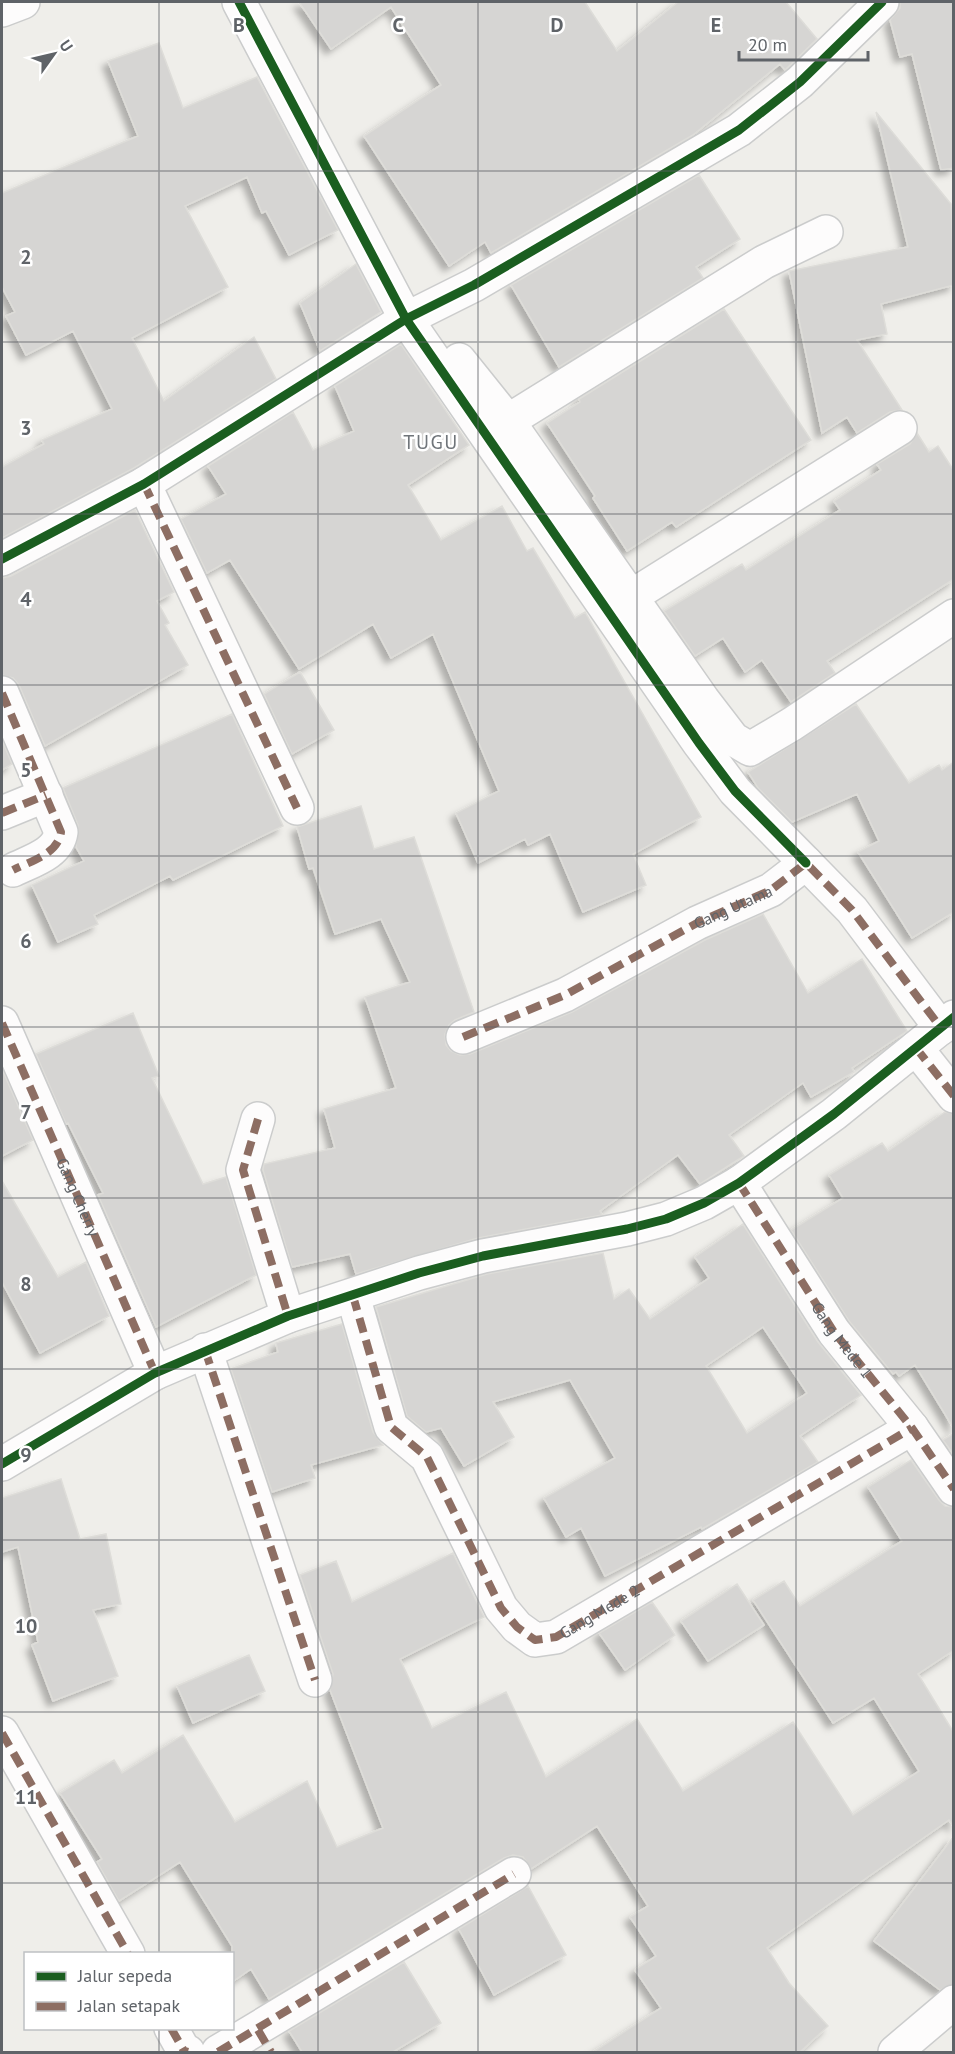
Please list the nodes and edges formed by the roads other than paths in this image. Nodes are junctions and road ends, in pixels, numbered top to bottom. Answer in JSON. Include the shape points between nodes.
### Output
{"nodes":[{"id":1,"x":23,"y":2,"type":"edge"},
{"id":2,"x":239,"y":2,"type":"edge"},
{"id":3,"x":882,"y":2,"type":"edge"},
{"id":4,"x":2,"y":10,"type":"edge"},
{"id":5,"x":826,"y":232,"type":"dead end"},
{"id":6,"x":406,"y":319,"type":"junction"},
{"id":7,"x":508,"y":421,"type":"junction"},
{"id":8,"x":900,"y":428,"type":"dead end"},
{"id":9,"x":144,"y":484,"type":"junction"},
{"id":10,"x":2,"y":559,"type":"edge"},
{"id":11,"x":632,"y":596,"type":"junction"},
{"id":12,"x":954,"y":616,"type":"edge"},
{"id":13,"x":2,"y":693,"type":"edge"},
{"id":14,"x":46,"y":795,"type":"junction"},
{"id":15,"x":297,"y":808,"type":"dead end"},
{"id":16,"x":2,"y":813,"type":"edge"},
{"id":17,"x":806,"y":863,"type":"junction"},
{"id":18,"x":13,"y":870,"type":"dead end"},
{"id":19,"x":947,"y":1022,"type":"edge"},
{"id":20,"x":2,"y":1023,"type":"edge"},
{"id":21,"x":463,"y":1036,"type":"dead end"},
{"id":22,"x":916,"y":1048,"type":"junction"},
{"id":23,"x":954,"y":1096,"type":"edge"},
{"id":24,"x":258,"y":1119,"type":"dead end"},
{"id":25,"x":739,"y":1183,"type":"junction"},
{"id":26,"x":353,"y":1296,"type":"junction"},
{"id":27,"x":288,"y":1316,"type":"junction"},
{"id":28,"x":205,"y":1350,"type":"junction"},
{"id":29,"x":155,"y":1373,"type":"junction"},
{"id":30,"x":912,"y":1428,"type":"junction"},
{"id":31,"x":2,"y":1464,"type":"edge"},
{"id":32,"x":954,"y":1489,"type":"edge"},
{"id":33,"x":315,"y":1680,"type":"dead end"},
{"id":34,"x":2,"y":1733,"type":"edge"},
{"id":35,"x":514,"y":1874,"type":"dead end"},
{"id":36,"x":127,"y":1952,"type":"edge"},
{"id":37,"x":947,"y":2020,"type":"edge"},
{"id":38,"x":172,"y":2030,"type":"edge"},
{"id":39,"x":264,"y":2041,"type":"edge"},
{"id":40,"x":188,"y":2052,"type":"edge"},
{"id":41,"x":218,"y":2052,"type":"edge"},
{"id":42,"x":895,"y":2052,"type":"edge"}],
"edges":[{"from":1,"to":4,"type":"street"},
{"from":2,"to":6,"type":"street"},
{"from":3,"to":6,"type":"street","via":[[800,82],[739,130],[474,285]]},
{"from":5,"to":7,"type":"street","via":[[764,262]]},
{"from":6,"to":7,"type":"street","via":[[444,341]]},
{"from":6,"to":9,"type":"street"},
{"from":6,"to":17,"type":"street","via":[[699,743],[735,791]]},
{"from":7,"to":11,"type":"street"},
{"from":8,"to":11,"type":"street"},
{"from":9,"to":10,"type":"street"},
{"from":9,"to":15,"type":"street"},
{"from":11,"to":12,"type":"street","via":[[733,739],[750,749]]},
{"from":13,"to":14,"type":"street"},
{"from":14,"to":16,"type":"street"},
{"from":14,"to":18,"type":"street","via":[[61,832],[60,839],[50,852]]},
{"from":17,"to":19,"type":"street","via":[[852,910]]},
{"from":17,"to":21,"type":"street","name":"Gang Utama","via":[[771,890],[697,923],[565,995]]},
{"from":19,"to":22,"type":"street"},
{"from":20,"to":29,"type":"street","name":"Gang Cherry"},
{"from":22,"to":23,"type":"street"},
{"from":22,"to":25,"type":"street"},
{"from":24,"to":27,"type":"street","via":[[243,1170]]},
{"from":25,"to":26,"type":"street","via":[[666,1219],[483,1256]]},
{"from":25,"to":30,"type":"street","name":"Gang Mede 1","via":[[834,1332]]},
{"from":26,"to":27,"type":"street"},
{"from":26,"to":30,"type":"street","name":"Gang Mede 2","via":[[391,1427],[427,1457],[501,1608],[535,1640],[556,1637]]},
{"from":27,"to":28,"type":"street"},
{"from":28,"to":29,"type":"street"},
{"from":28,"to":33,"type":"street"},
{"from":29,"to":31,"type":"street"},
{"from":30,"to":32,"type":"street","name":"Gang Mede 1"},
{"from":34,"to":36,"type":"street"},
{"from":35,"to":39,"type":"street"},
{"from":37,"to":42,"type":"street"},
{"from":38,"to":40,"type":"street"},
{"from":39,"to":41,"type":"street"}]}
